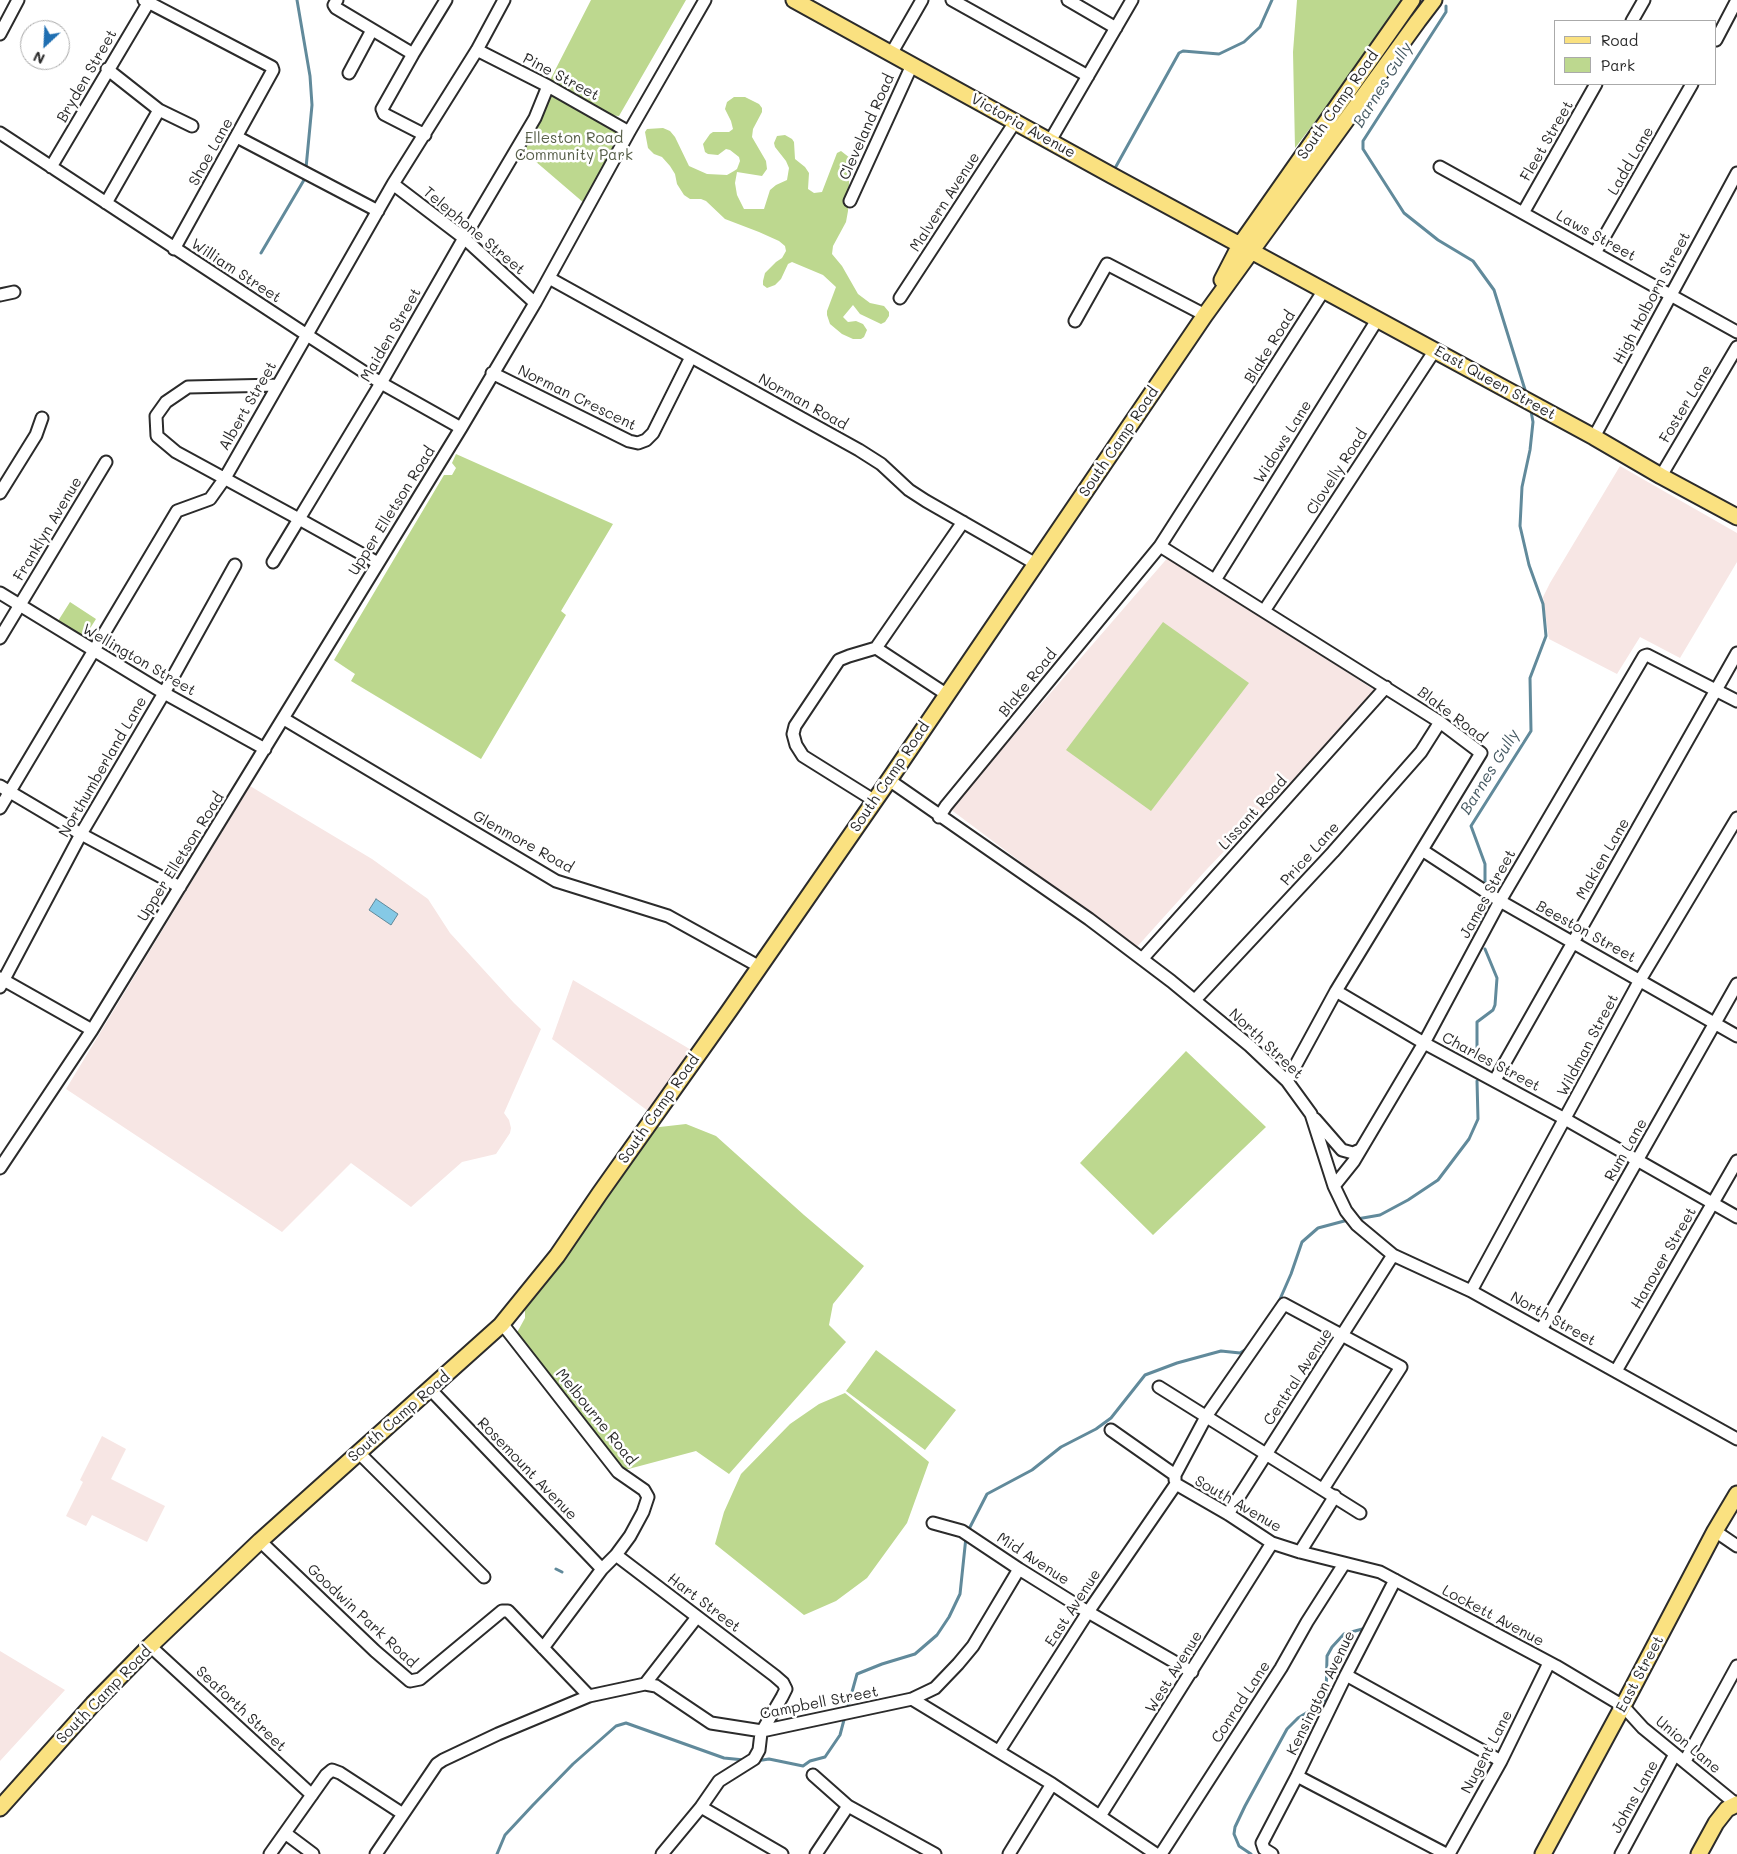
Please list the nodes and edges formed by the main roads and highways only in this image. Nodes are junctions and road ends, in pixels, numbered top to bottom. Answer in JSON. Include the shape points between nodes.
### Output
{"nodes":[{"id":1,"x":794,"y":0,"type":"edge"},
{"id":2,"x":1412,"y":0,"type":"edge"},
{"id":3,"x":1434,"y":0,"type":"edge"},
{"id":4,"x":1246,"y":248,"type":"junction"},
{"id":5,"x":1735,"y":512,"type":"edge"},
{"id":6,"x":1737,"y":1494,"type":"edge"},
{"id":7,"x":1736,"y":1804,"type":"edge"},
{"id":8,"x":0,"y":1808,"type":"edge"},
{"id":9,"x":1543,"y":1854,"type":"edge"},
{"id":10,"x":1699,"y":1854,"type":"edge"}],
"edges":[{"from":1,"to":4,"type":"main road","name":"Victoria Avenue"},
{"from":2,"to":4,"type":"main road","name":"South Camp Road"},
{"from":3,"to":4,"type":"main road","name":"South Camp Road"},
{"from":4,"to":5,"type":"main road","name":"East Queen Street","via":[[1661,476]]},
{"from":4,"to":8,"type":"main road","name":"South Camp Road","via":[[1205,315],[875,801],[557,1256],[501,1325],[260,1541],[150,1646]]},
{"from":6,"to":9,"type":"main road","name":"East Street"},
{"from":7,"to":10,"type":"main road","via":[[1727,1809],[1716,1823]]}]}
